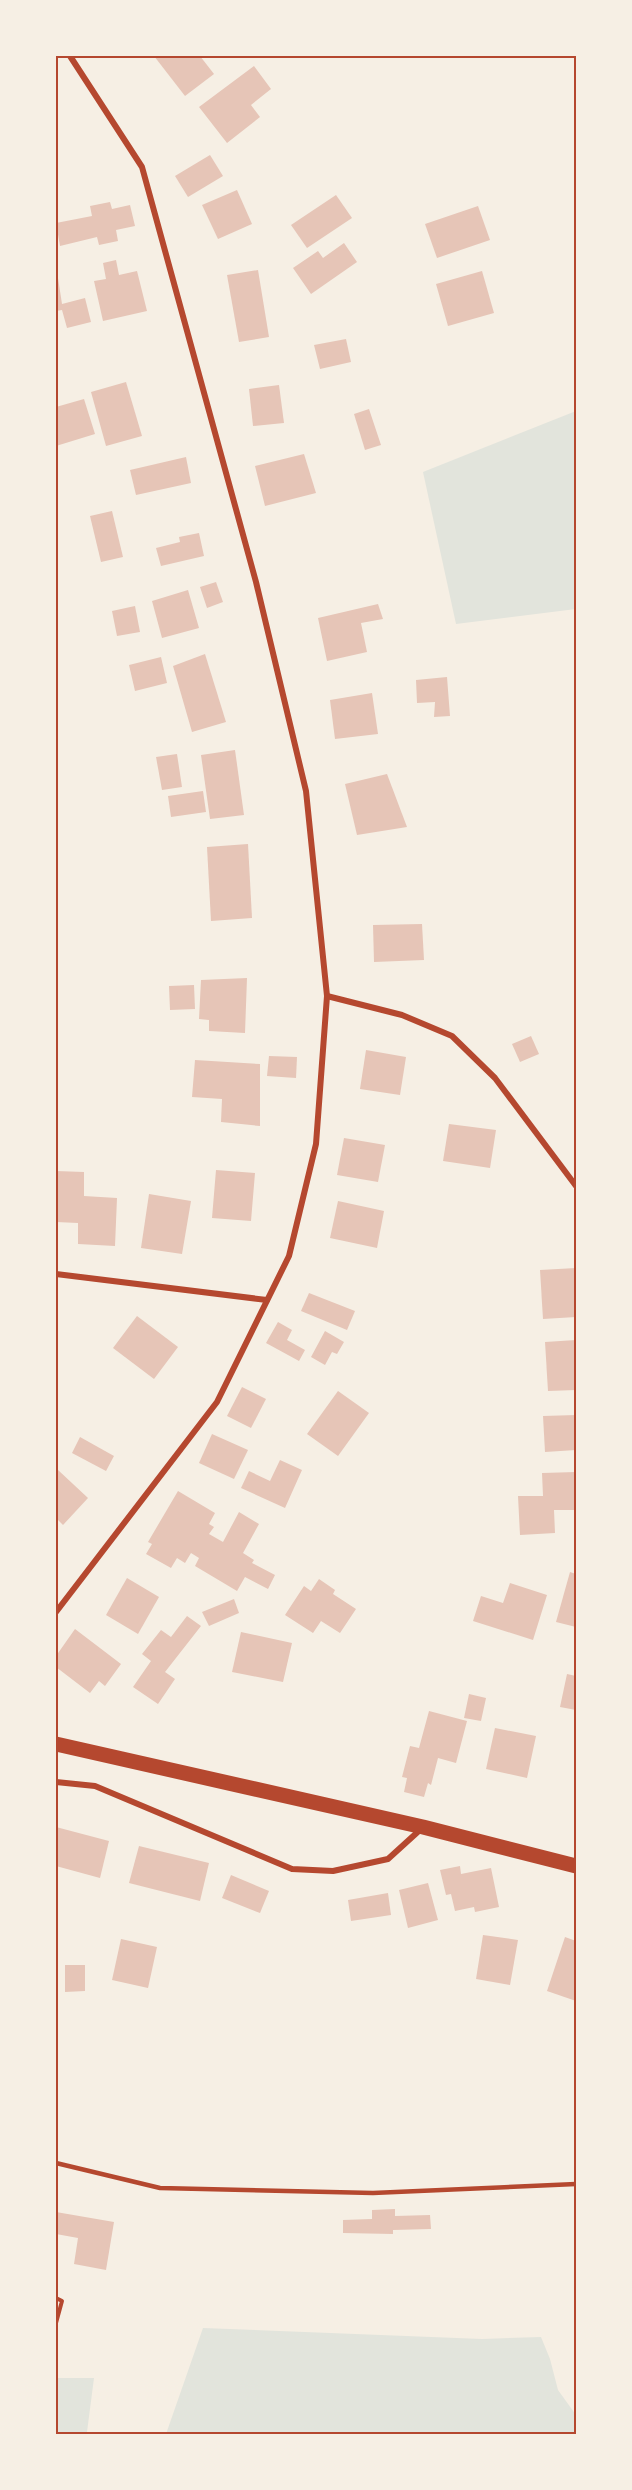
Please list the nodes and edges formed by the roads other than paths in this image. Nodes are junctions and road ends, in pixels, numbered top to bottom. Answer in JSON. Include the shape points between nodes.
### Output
{"nodes":[{"id":1,"x":70,"y":56,"type":"edge"},
{"id":2,"x":327,"y":996,"type":"junction"},
{"id":3,"x":576,"y":1186,"type":"edge"},
{"id":4,"x":56,"y":1274,"type":"edge"},
{"id":5,"x":267,"y":1300,"type":"junction"},
{"id":6,"x":56,"y":1612,"type":"edge"},
{"id":7,"x":56,"y":1744,"type":"edge"},
{"id":8,"x":56,"y":1782,"type":"edge"},
{"id":9,"x":423,"y":1827,"type":"junction"},
{"id":10,"x":576,"y":1866,"type":"edge"},
{"id":11,"x":56,"y":2163,"type":"edge"},
{"id":12,"x":576,"y":2184,"type":"edge"}],
"edges":[{"from":1,"to":2,"type":"street","via":[[141,167],[253,571],[306,791]]},
{"from":2,"to":3,"type":"street","via":[[402,1015],[452,1036],[495,1078]]},
{"from":2,"to":5,"type":"street","via":[[316,1144],[289,1256]]},
{"from":4,"to":5,"type":"street"},
{"from":5,"to":6,"type":"street","via":[[217,1402]]},
{"from":7,"to":9,"type":"main road"},
{"from":8,"to":9,"type":"street","via":[[95,1786],[292,1869],[333,1871],[388,1858]]},
{"from":9,"to":10,"type":"main road"},
{"from":11,"to":12,"type":"lane","via":[[160,2188],[373,2193]]}]}
